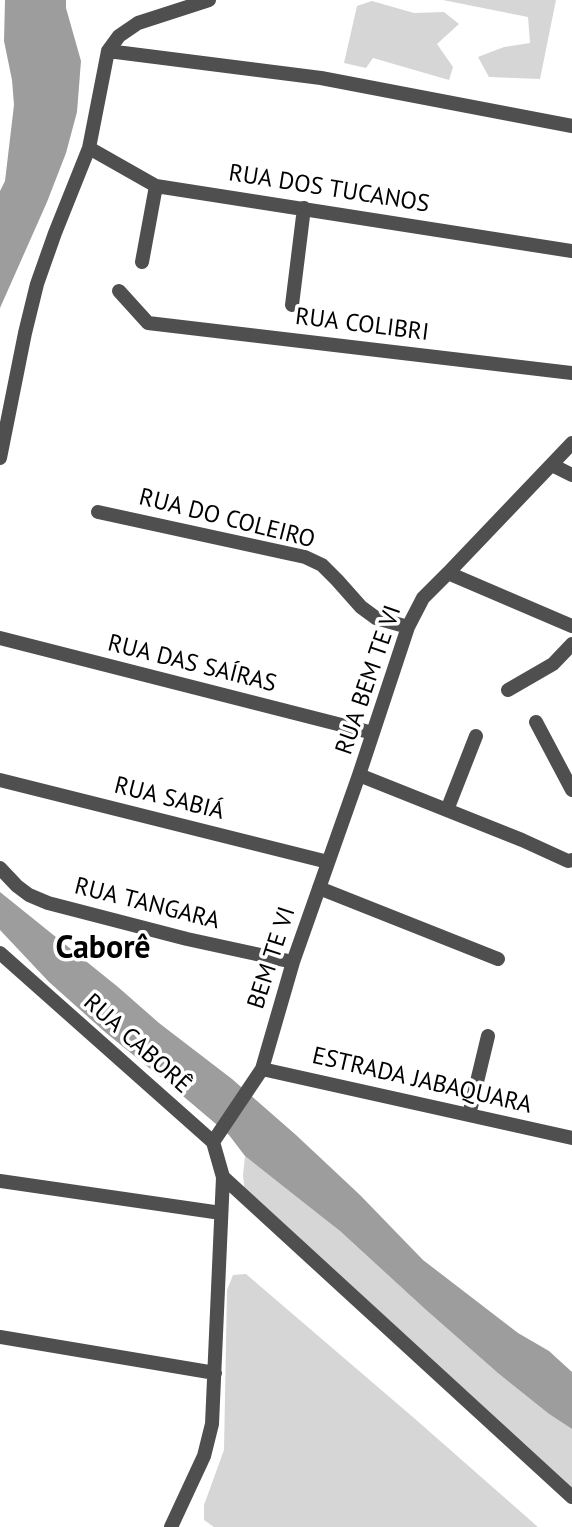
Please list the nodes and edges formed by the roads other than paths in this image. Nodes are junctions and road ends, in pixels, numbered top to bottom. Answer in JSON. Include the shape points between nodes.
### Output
{"nodes":[{"id":1,"x":209,"y":0,"type":"edge"},
{"id":2,"x":108,"y":51,"type":"junction"},
{"id":3,"x":572,"y":126,"type":"edge"},
{"id":4,"x":89,"y":148,"type":"junction"},
{"id":5,"x":156,"y":186,"type":"junction"},
{"id":6,"x":304,"y":208,"type":"junction"},
{"id":7,"x":572,"y":251,"type":"edge"},
{"id":8,"x":142,"y":262,"type":"dead end"},
{"id":9,"x":119,"y":291,"type":"dead end"},
{"id":10,"x":292,"y":305,"type":"dead end"},
{"id":11,"x":572,"y":373,"type":"edge"},
{"id":12,"x":572,"y":443,"type":"edge"},
{"id":13,"x":0,"y":458,"type":"edge"},
{"id":14,"x":552,"y":465,"type":"junction"},
{"id":15,"x":572,"y":475,"type":"edge"},
{"id":16,"x":98,"y":512,"type":"dead end"},
{"id":17,"x":448,"y":573,"type":"junction"},
{"id":18,"x":572,"y":626,"type":"edge"},
{"id":19,"x":408,"y":627,"type":"junction"},
{"id":20,"x":0,"y":638,"type":"edge"},
{"id":21,"x":572,"y":644,"type":"edge"},
{"id":22,"x":508,"y":690,"type":"dead end"},
{"id":23,"x":536,"y":722,"type":"dead end"},
{"id":24,"x":373,"y":733,"type":"junction"},
{"id":25,"x":476,"y":736,"type":"dead end"},
{"id":26,"x":359,"y":775,"type":"junction"},
{"id":27,"x":0,"y":780,"type":"edge"},
{"id":28,"x":572,"y":790,"type":"edge"},
{"id":29,"x":447,"y":810,"type":"junction"},
{"id":30,"x":570,"y":860,"type":"edge"},
{"id":31,"x":328,"y":862,"type":"junction"},
{"id":32,"x":0,"y":868,"type":"edge"},
{"id":33,"x":319,"y":888,"type":"junction"},
{"id":34,"x":0,"y":953,"type":"edge"},
{"id":35,"x":498,"y":959,"type":"dead end"},
{"id":36,"x":293,"y":962,"type":"junction"},
{"id":37,"x":488,"y":1036,"type":"dead end"},
{"id":38,"x":262,"y":1069,"type":"junction"},
{"id":39,"x":469,"y":1115,"type":"junction"},
{"id":40,"x":572,"y":1138,"type":"edge"},
{"id":41,"x":213,"y":1142,"type":"junction"},
{"id":42,"x":223,"y":1177,"type":"junction"},
{"id":43,"x":0,"y":1181,"type":"edge"},
{"id":44,"x":221,"y":1213,"type":"junction"},
{"id":45,"x":0,"y":1336,"type":"edge"},
{"id":46,"x":215,"y":1373,"type":"junction"},
{"id":47,"x":572,"y":1497,"type":"edge"},
{"id":48,"x":171,"y":1527,"type":"edge"}],
"edges":[{"from":1,"to":2,"type":"street","via":[[138,23]]},
{"from":2,"to":3,"type":"street","via":[[321,78]]},
{"from":2,"to":4,"type":"street"},
{"from":4,"to":5,"type":"street","name":"RUA DOS TUCANOS"},
{"from":4,"to":13,"type":"street","via":[[37,284]]},
{"from":5,"to":6,"type":"street","name":"RUA DOS TUCANOS"},
{"from":5,"to":8,"type":"street"},
{"from":6,"to":7,"type":"street","name":"RUA DOS TUCANOS"},
{"from":6,"to":10,"type":"street"},
{"from":9,"to":11,"type":"street","name":"RUA COLIBRI","via":[[148,323]]},
{"from":12,"to":14,"type":"street","name":"RUA BEM TE VI"},
{"from":14,"to":15,"type":"street"},
{"from":14,"to":17,"type":"street","name":"RUA BEM TE VI"},
{"from":16,"to":19,"type":"street","name":"RUA DO COLEIRO","via":[[305,557],[322,565],[376,618]]},
{"from":17,"to":18,"type":"street"},
{"from":17,"to":19,"type":"street","name":"RUA BEM TE VI","via":[[423,597]]},
{"from":19,"to":24,"type":"street","name":"RUA BEM TE VI"},
{"from":20,"to":24,"type":"street","name":"RUA DAS SAÍRAS"},
{"from":21,"to":22,"type":"street","via":[[553,664]]},
{"from":23,"to":28,"type":"street"},
{"from":24,"to":26,"type":"street","name":"RUA BEM TE VI"},
{"from":25,"to":29,"type":"street"},
{"from":26,"to":29,"type":"street"},
{"from":26,"to":31,"type":"street","name":"RUA BEM TE VI"},
{"from":27,"to":31,"type":"street","name":"RUA SABIÁ"},
{"from":29,"to":30,"type":"street"},
{"from":31,"to":33,"type":"street","name":"BEM TE VI"},
{"from":32,"to":36,"type":"street","name":"RUA TANGARA","via":[[29,895],[48,903]]},
{"from":33,"to":35,"type":"street"},
{"from":33,"to":36,"type":"street","name":"BEM TE VI"},
{"from":34,"to":41,"type":"street","name":"RUA CABORÊ"},
{"from":36,"to":38,"type":"street","name":"BEM TE VI"},
{"from":37,"to":39,"type":"street"},
{"from":38,"to":39,"type":"street","name":"ESTRADA JABAQUARA"},
{"from":38,"to":41,"type":"street","name":"BEM TE VI"},
{"from":39,"to":40,"type":"street","name":"ESTRADA JABAQUARA"},
{"from":41,"to":42,"type":"street"},
{"from":42,"to":44,"type":"street"},
{"from":42,"to":47,"type":"street"},
{"from":43,"to":44,"type":"street"},
{"from":44,"to":46,"type":"street"},
{"from":45,"to":46,"type":"street"},
{"from":46,"to":48,"type":"street","via":[[208,1440]]}]}
